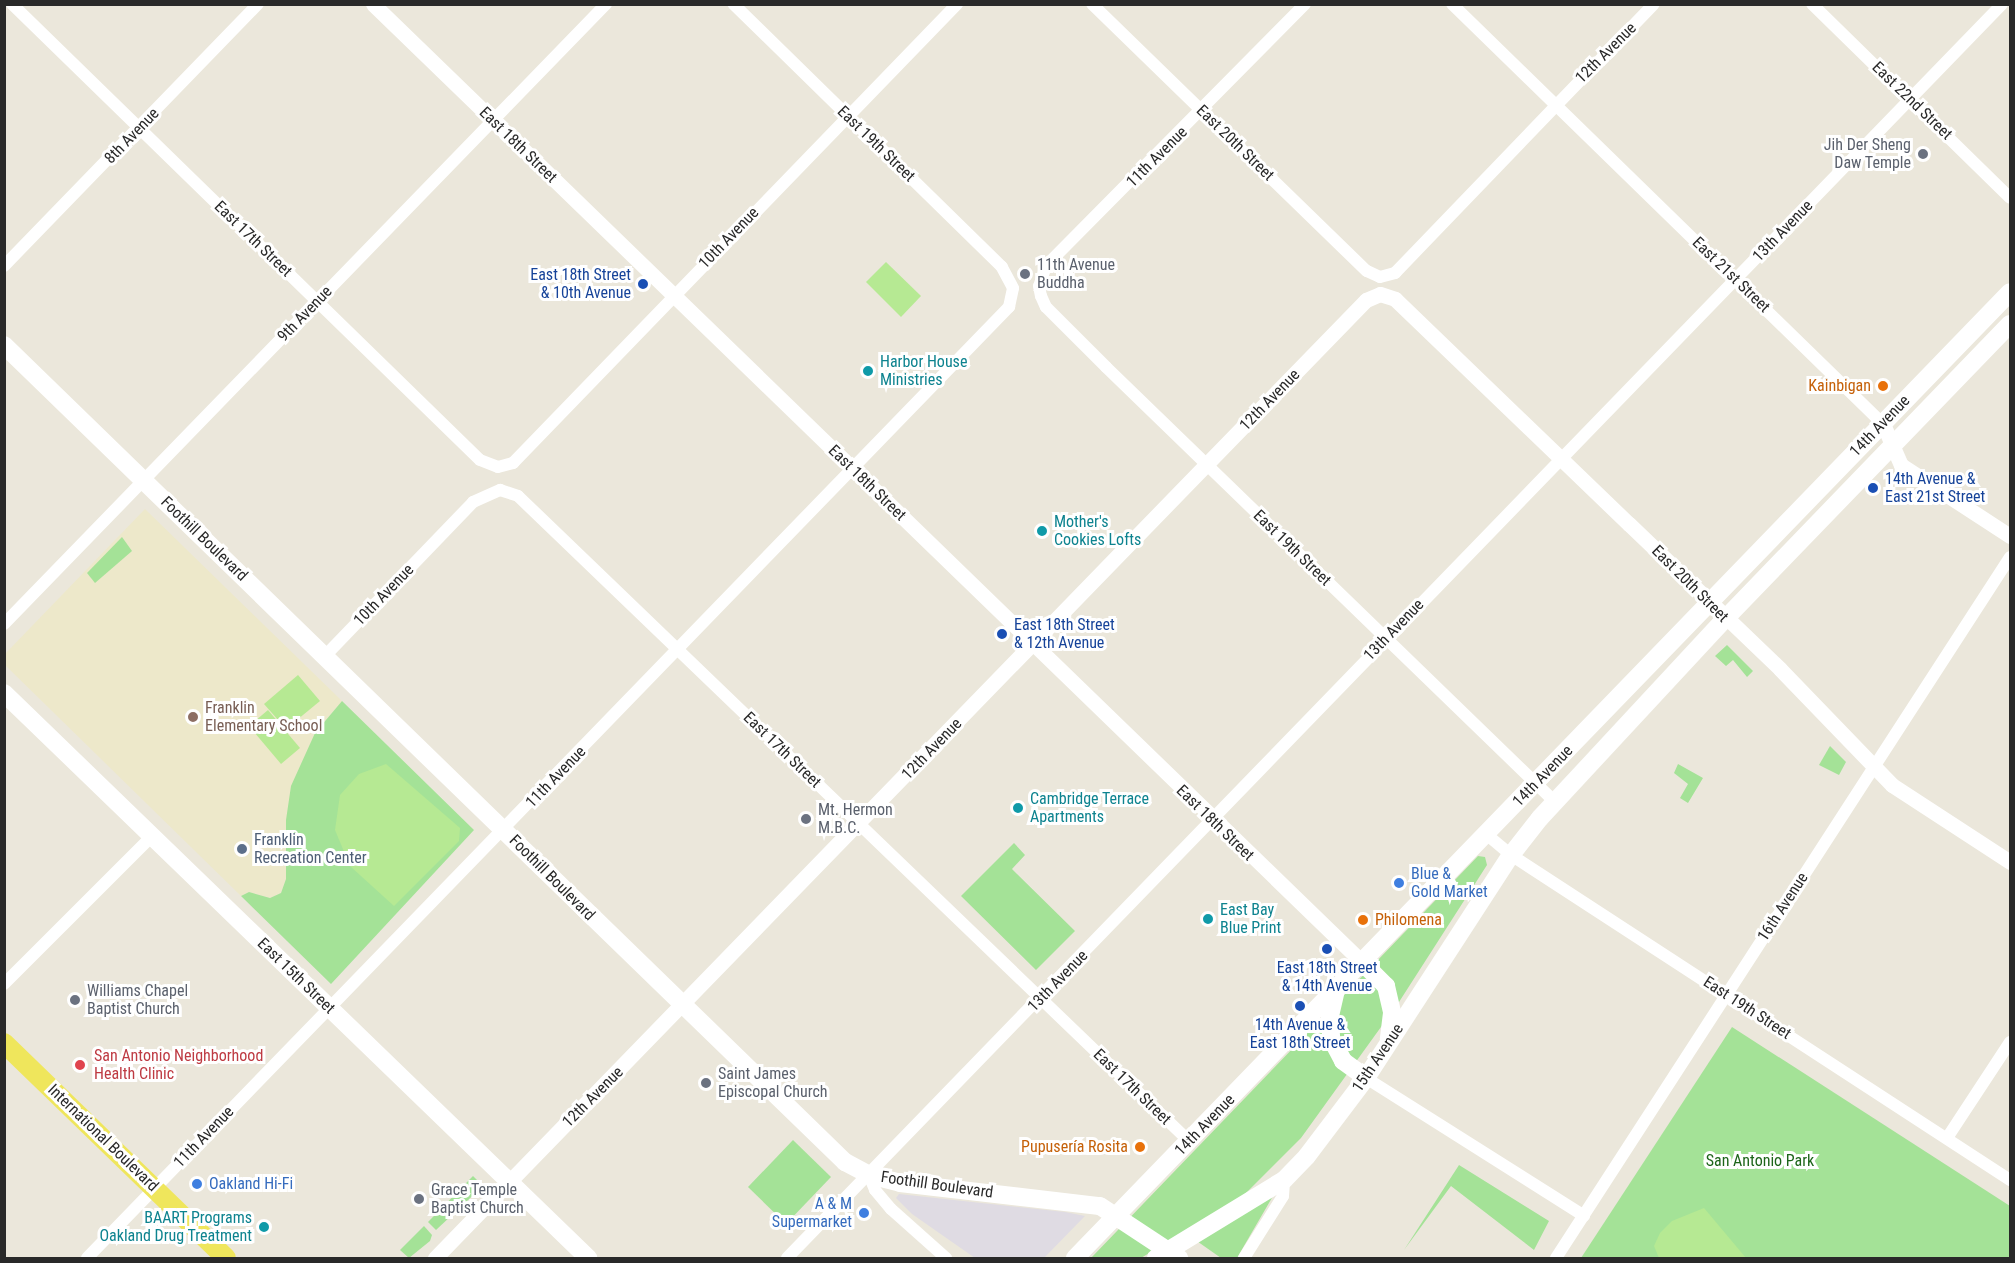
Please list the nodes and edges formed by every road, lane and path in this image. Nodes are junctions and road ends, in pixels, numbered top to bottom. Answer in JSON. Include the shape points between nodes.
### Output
{"nodes":[{"id":1,"x":12,"y":4,"type":"edge"},
{"id":2,"x":258,"y":4,"type":"edge"},
{"id":3,"x":373,"y":4,"type":"edge"},
{"id":4,"x":606,"y":4,"type":"edge"},
{"id":5,"x":732,"y":4,"type":"edge"},
{"id":6,"x":957,"y":4,"type":"edge"},
{"id":7,"x":1092,"y":4,"type":"edge"},
{"id":8,"x":1305,"y":4,"type":"edge"},
{"id":9,"x":1452,"y":4,"type":"edge"},
{"id":10,"x":1654,"y":4,"type":"edge"},
{"id":11,"x":1812,"y":4,"type":"edge"},
{"id":12,"x":2002,"y":4,"type":"edge"},
{"id":13,"x":1911,"y":99,"type":"junction"},
{"id":14,"x":1556,"y":105,"type":"junction"},
{"id":15,"x":1202,"y":111,"type":"junction"},
{"id":16,"x":848,"y":117,"type":"junction"},
{"id":17,"x":493,"y":121,"type":"junction"},
{"id":18,"x":140,"y":128,"type":"junction"},
{"id":19,"x":2010,"y":198,"type":"edge"},
{"id":20,"x":4,"y":266,"type":"edge"},
{"id":21,"x":1380,"y":277,"type":"joint"},
{"id":22,"x":1735,"y":280,"type":"junction"},
{"id":23,"x":1039,"y":286,"type":"joint"},
{"id":24,"x":1013,"y":288,"type":"joint"},
{"id":25,"x":2010,"y":292,"type":"edge"},
{"id":26,"x":1380,"y":294,"type":"joint"},
{"id":27,"x":673,"y":295,"type":"junction"},
{"id":28,"x":317,"y":302,"type":"junction"},
{"id":29,"x":2010,"y":324,"type":"edge"},
{"id":30,"x":4,"y":345,"type":"edge"},
{"id":31,"x":1883,"y":424,"type":"junction"},
{"id":32,"x":1891,"y":448,"type":"junction"},
{"id":33,"x":1561,"y":458,"type":"junction"},
{"id":34,"x":1206,"y":465,"type":"junction"},
{"id":35,"x":498,"y":467,"type":"joint"},
{"id":36,"x":853,"y":470,"type":"junction"},
{"id":37,"x":144,"y":481,"type":"junction"},
{"id":38,"x":500,"y":490,"type":"joint"},
{"id":39,"x":2010,"y":536,"type":"edge"},
{"id":40,"x":2010,"y":557,"type":"edge"},
{"id":41,"x":1709,"y":603,"type":"junction"},
{"id":42,"x":1725,"y":619,"type":"junction"},
{"id":43,"x":4,"y":624,"type":"edge"},
{"id":44,"x":1386,"y":639,"type":"junction"},
{"id":45,"x":1033,"y":645,"type":"junction"},
{"id":46,"x":678,"y":650,"type":"junction"},
{"id":47,"x":324,"y":657,"type":"junction"},
{"id":48,"x":4,"y":693,"type":"edge"},
{"id":49,"x":1875,"y":765,"type":"junction"},
{"id":50,"x":1536,"y":785,"type":"junction"},
{"id":51,"x":1555,"y":802,"type":"junction"},
{"id":52,"x":1213,"y":821,"type":"junction"},
{"id":53,"x":859,"y":825,"type":"junction"},
{"id":54,"x":504,"y":830,"type":"junction"},
{"id":55,"x":1486,"y":834,"type":"junction"},
{"id":56,"x":152,"y":836,"type":"junction"},
{"id":57,"x":1511,"y":855,"type":"junction"},
{"id":58,"x":2010,"y":862,"type":"edge"},
{"id":59,"x":1362,"y":962,"type":"junction"},
{"id":60,"x":4,"y":984,"type":"edge"},
{"id":61,"x":1337,"y":988,"type":"junction"},
{"id":62,"x":1725,"y":994,"type":"junction"},
{"id":63,"x":1041,"y":999,"type":"junction"},
{"id":64,"x":684,"y":1005,"type":"junction"},
{"id":65,"x":330,"y":1009,"type":"junction"},
{"id":66,"x":2010,"y":1042,"type":"edge"},
{"id":67,"x":4,"y":1043,"type":"edge"},
{"id":68,"x":1388,"y":1044,"type":"junction"},
{"id":69,"x":1366,"y":1078,"type":"junction"},
{"id":70,"x":1947,"y":1138,"type":"junction"},
{"id":71,"x":1189,"y":1141,"type":"junction"},
{"id":72,"x":869,"y":1175,"type":"junction"},
{"id":73,"x":1284,"y":1180,"type":"junction"},
{"id":74,"x":2010,"y":1180,"type":"edge"},
{"id":75,"x":509,"y":1182,"type":"junction"},
{"id":76,"x":154,"y":1189,"type":"junction"},
{"id":77,"x":1117,"y":1216,"type":"junction"},
{"id":78,"x":1584,"y":1216,"type":"junction"},
{"id":79,"x":1168,"y":1256,"type":"edge"},
{"id":80,"x":87,"y":1258,"type":"edge"},
{"id":81,"x":226,"y":1258,"type":"edge"},
{"id":82,"x":435,"y":1258,"type":"edge"},
{"id":83,"x":588,"y":1258,"type":"edge"},
{"id":84,"x":788,"y":1258,"type":"edge"},
{"id":85,"x":946,"y":1258,"type":"edge"},
{"id":86,"x":1075,"y":1258,"type":"edge"},
{"id":87,"x":1244,"y":1258,"type":"edge"},
{"id":88,"x":1556,"y":1258,"type":"edge"}],
"edges":[{"from":1,"to":18,"type":"street","name":"East 17th Street"},
{"from":2,"to":18,"type":"street","name":"8th Avenue"},
{"from":3,"to":17,"type":"street","name":"East 18th Street"},
{"from":4,"to":17,"type":"street","name":"9th Avenue"},
{"from":5,"to":16,"type":"street","name":"East 19th Street"},
{"from":6,"to":16,"type":"street","name":"10th Avenue"},
{"from":7,"to":15,"type":"street","name":"East 20th Street"},
{"from":8,"to":15,"type":"street","name":"11th Avenue"},
{"from":9,"to":14,"type":"street","name":"East 21st Street"},
{"from":10,"to":14,"type":"street","name":"12th Avenue"},
{"from":11,"to":13,"type":"street","name":"East 22nd Street"},
{"from":12,"to":13,"type":"street","name":"13th Avenue"},
{"from":13,"to":19,"type":"street","name":"East 22nd Street"},
{"from":13,"to":22,"type":"street","name":"13th Avenue"},
{"from":14,"to":21,"type":"street","name":"12th Avenue","via":[[1395,273]]},
{"from":14,"to":22,"type":"street","name":"East 21st Street"},
{"from":15,"to":21,"type":"street","name":"East 20th Street","via":[[1367,271]]},
{"from":15,"to":23,"type":"street","name":"11th Avenue","via":[[1046,266]]},
{"from":16,"to":24,"type":"street","name":"East 19th Street","via":[[1002,267]]},
{"from":16,"to":27,"type":"street","name":"10th Avenue"},
{"from":17,"to":27,"type":"street","name":"East 18th Street"},
{"from":17,"to":28,"type":"street","name":"9th Avenue"},
{"from":18,"to":20,"type":"street","name":"8th Avenue"},
{"from":18,"to":28,"type":"street","name":"East 17th Street"},
{"from":22,"to":31,"type":"street","name":"East 21st Street"},
{"from":22,"to":33,"type":"street","name":"13th Avenue"},
{"from":23,"to":34,"type":"street","name":"East 19th Street","via":[[1046,306]]},
{"from":24,"to":36,"type":"street","name":"11th Avenue","via":[[1009,307]]},
{"from":25,"to":31,"type":"main road","name":"14th Avenue"},
{"from":26,"to":33,"type":"street","name":"East 20th Street","via":[[1395,299]]},
{"from":26,"to":34,"type":"street","name":"12th Avenue","via":[[1365,300]]},
{"from":27,"to":35,"type":"street","name":"10th Avenue","via":[[513,463]]},
{"from":27,"to":36,"type":"street","name":"East 18th Street"},
{"from":28,"to":35,"type":"street","name":"East 17th Street","via":[[480,460]]},
{"from":28,"to":37,"type":"street","name":"9th Avenue"},
{"from":29,"to":32,"type":"main road","name":"14th Avenue"},
{"from":30,"to":37,"type":"main road","name":"Foothill Boulevard"},
{"from":31,"to":32,"type":"street","name":"East 21st Street"},
{"from":31,"to":41,"type":"main road","name":"14th Avenue"},
{"from":32,"to":39,"type":"street","name":"East 21st Street","via":[[1905,468]]},
{"from":32,"to":42,"type":"main road","name":"14th Avenue"},
{"from":33,"to":41,"type":"street","name":"East 20th Street"},
{"from":33,"to":44,"type":"street","name":"13th Avenue"},
{"from":34,"to":44,"type":"street","name":"East 19th Street"},
{"from":34,"to":45,"type":"street","name":"12th Avenue"},
{"from":36,"to":45,"type":"street","name":"East 18th Street"},
{"from":36,"to":46,"type":"street","name":"11th Avenue"},
{"from":37,"to":43,"type":"street","name":"9th Avenue"},
{"from":37,"to":47,"type":"main road","name":"Foothill Boulevard"},
{"from":38,"to":46,"type":"street","name":"East 17th Street","via":[[518,496]]},
{"from":38,"to":47,"type":"street","name":"10th Avenue","via":[[473,502]]},
{"from":40,"to":49,"type":"street","name":"16th Avenue"},
{"from":41,"to":42,"type":"street","name":"East 20th Street"},
{"from":41,"to":50,"type":"main road","name":"14th Avenue"},
{"from":42,"to":49,"type":"street","name":"East 20th Street"},
{"from":42,"to":51,"type":"main road","name":"14th Avenue"},
{"from":44,"to":50,"type":"street","name":"East 19th Street"},
{"from":44,"to":52,"type":"street","name":"13th Avenue"},
{"from":45,"to":52,"type":"street","name":"East 18th Street"},
{"from":45,"to":53,"type":"street","name":"12th Avenue"},
{"from":46,"to":53,"type":"street","name":"East 17th Street"},
{"from":46,"to":54,"type":"street","name":"11th Avenue"},
{"from":47,"to":54,"type":"main road","name":"Foothill Boulevard"},
{"from":48,"to":56,"type":"main road","name":"East 15th Street"},
{"from":49,"to":58,"type":"street","name":"East 20th Street","via":[[1892,785]]},
{"from":49,"to":62,"type":"street","name":"16th Avenue"},
{"from":50,"to":51,"type":"street","name":"East 19th Street"},
{"from":50,"to":55,"type":"main road","name":"14th Avenue"},
{"from":51,"to":57,"type":"main road","name":"14th Avenue"},
{"from":52,"to":59,"type":"street","name":"East 18th Street"},
{"from":52,"to":63,"type":"street","name":"13th Avenue"},
{"from":53,"to":63,"type":"street","name":"East 17th Street"},
{"from":53,"to":64,"type":"street","name":"12th Avenue"},
{"from":54,"to":64,"type":"main road","name":"Foothill Boulevard"},
{"from":54,"to":65,"type":"street","name":"11th Avenue"},
{"from":55,"to":57,"type":"street","name":"East 19th Street"},
{"from":55,"to":59,"type":"main road","name":"14th Avenue"},
{"from":56,"to":60,"type":"street"},
{"from":56,"to":65,"type":"main road","name":"East 15th Street"},
{"from":57,"to":62,"type":"street","name":"East 19th Street"},
{"from":57,"to":68,"type":"main road","name":"15th Avenue"},
{"from":59,"to":61,"type":"main road","name":"14th Avenue"},
{"from":59,"to":68,"type":"main road","via":[[1386,986],[1392,1013]]},
{"from":61,"to":69,"type":"main road","via":[[1330,1017],[1331,1038],[1343,1061]]},
{"from":61,"to":71,"type":"main road","name":"14th Avenue"},
{"from":62,"to":70,"type":"street","name":"East 19th Street"},
{"from":62,"to":78,"type":"street","name":"16th Avenue"},
{"from":63,"to":71,"type":"street","name":"East 17th Street"},
{"from":63,"to":72,"type":"street","name":"13th Avenue"},
{"from":64,"to":72,"type":"main road","name":"Foothill Boulevard","via":[[845,1162]]},
{"from":64,"to":75,"type":"street","name":"12th Avenue"},
{"from":65,"to":75,"type":"main road","name":"East 15th Street"},
{"from":65,"to":76,"type":"street","name":"11th Avenue"},
{"from":66,"to":70,"type":"street"},
{"from":67,"to":76,"type":"main road","name":"International Boulevard"},
{"from":68,"to":69,"type":"main road","name":"15th Avenue"},
{"from":69,"to":73,"type":"main road","name":"15th Avenue"},
{"from":69,"to":78,"type":"street"},
{"from":70,"to":74,"type":"street","name":"East 19th Street"},
{"from":71,"to":77,"type":"main road","name":"14th Avenue"},
{"from":72,"to":77,"type":"main road","name":"Foothill Boulevard","via":[[918,1185],[1082,1202]]},
{"from":72,"to":84,"type":"street","name":"13th Avenue"},
{"from":72,"to":85,"type":"street","via":[[875,1190],[891,1209]]},
{"from":73,"to":79,"type":"main road"},
{"from":73,"to":87,"type":"street","name":"15th Avenue","via":[[1283,1196]]},
{"from":75,"to":82,"type":"street","name":"12th Avenue"},
{"from":75,"to":83,"type":"main road","name":"East 15th Street"},
{"from":76,"to":80,"type":"street","name":"11th Avenue"},
{"from":76,"to":81,"type":"main road","name":"International Boulevard"},
{"from":77,"to":79,"type":"main road","name":"Foothill Boulevard"},
{"from":77,"to":86,"type":"main road","name":"14th Avenue"},
{"from":78,"to":88,"type":"street","name":"16th Avenue"}]}
